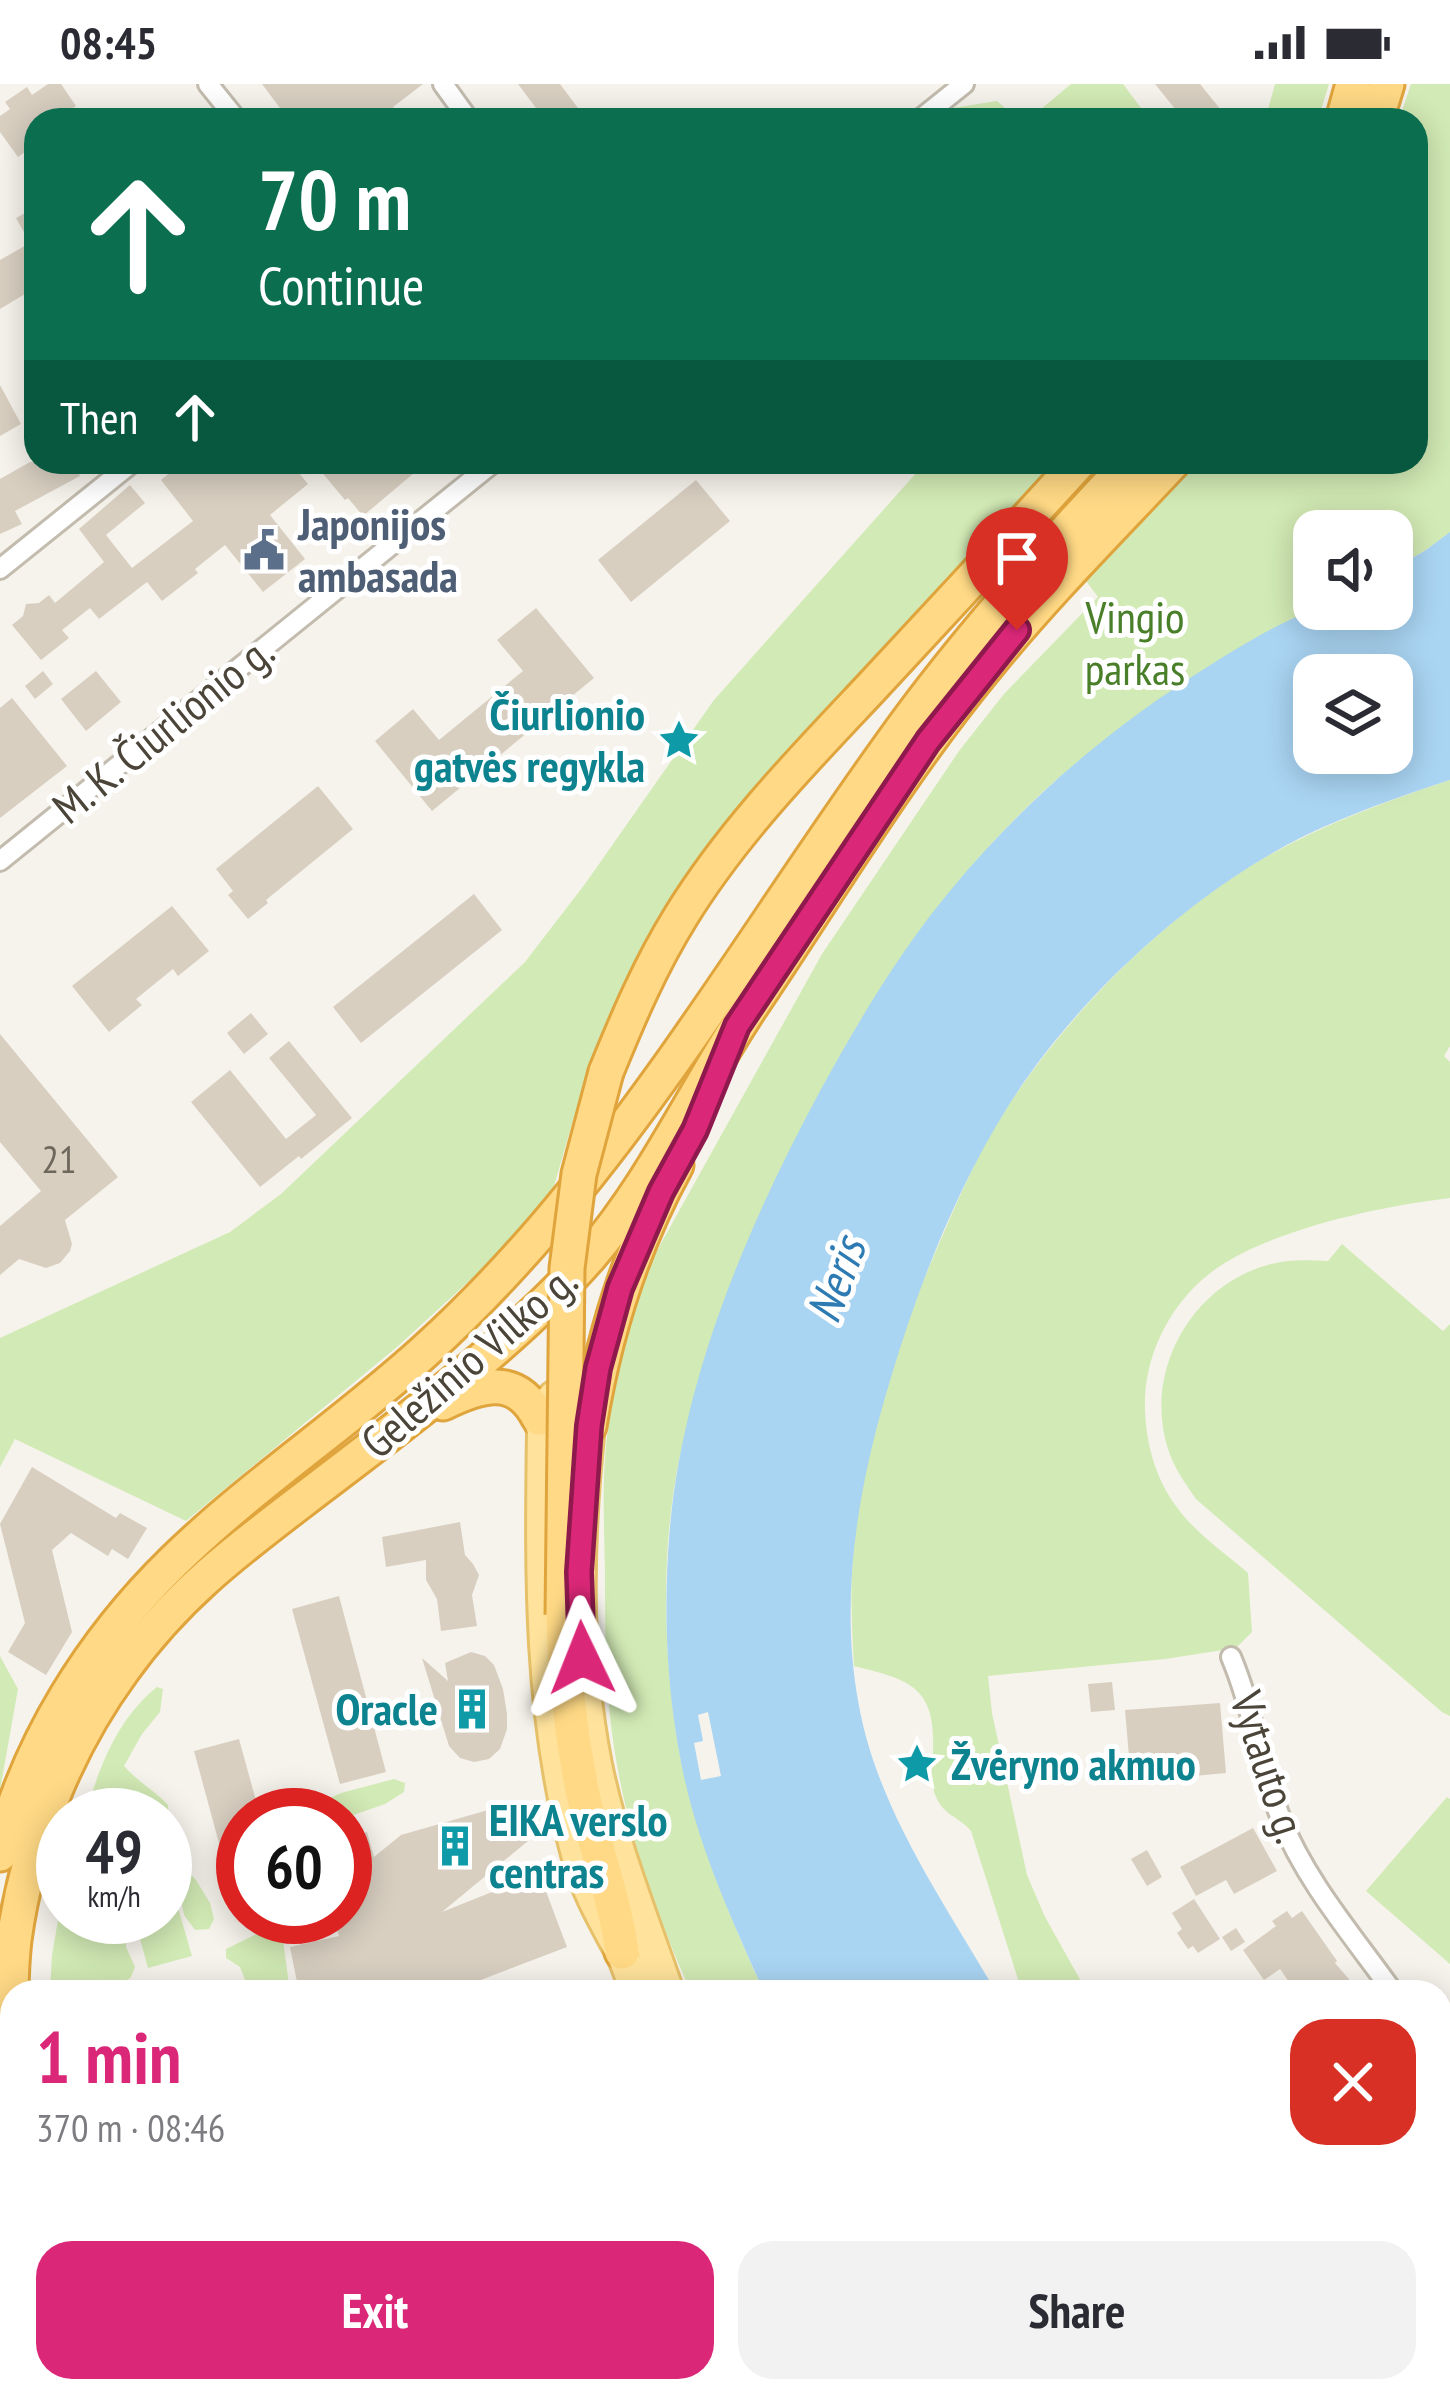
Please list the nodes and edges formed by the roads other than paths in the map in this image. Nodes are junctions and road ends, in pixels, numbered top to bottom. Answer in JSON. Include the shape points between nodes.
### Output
{"nodes":[{"id":1,"x":208,"y":84,"type":"edge"},
{"id":2,"x":964,"y":84,"type":"edge"},
{"id":3,"x":1388,"y":84,"type":"edge"},
{"id":4,"x":227,"y":108,"type":"edge"},
{"id":5,"x":934,"y":108,"type":"edge"},
{"id":6,"x":1355,"y":108,"type":"edge"},
{"id":7,"x":118,"y":474,"type":"edge"},
{"id":8,"x":479,"y":474,"type":"edge"},
{"id":9,"x":1068,"y":474,"type":"edge"},
{"id":10,"x":1119,"y":474,"type":"edge"},
{"id":11,"x":1162,"y":474,"type":"edge"},
{"id":12,"x":0,"y":569,"type":"edge"},
{"id":13,"x":0,"y":860,"type":"edge"},
{"id":14,"x":737,"y":1026,"type":"junction"},
{"id":15,"x":539,"y":1418,"type":"junction"},
{"id":16,"x":403,"y":1422,"type":"junction"},
{"id":17,"x":589,"y":1426,"type":"junction"},
{"id":18,"x":1231,"y":1657,"type":"dead end"},
{"id":19,"x":0,"y":1854,"type":"edge"},
{"id":20,"x":622,"y":1952,"type":"junction"},
{"id":21,"x":13,"y":1980,"type":"edge"},
{"id":22,"x":632,"y":1980,"type":"edge"},
{"id":23,"x":664,"y":1980,"type":"edge"},
{"id":24,"x":1385,"y":1980,"type":"edge"}],
"edges":[{"from":1,"to":4,"type":"street"},
{"from":2,"to":5,"type":"street"},
{"from":3,"to":6,"type":"highway"},
{"from":7,"to":12,"type":"street"},
{"from":8,"to":13,"type":"street","name":"M. K. Čiurlionio g."},
{"from":9,"to":20,"type":"highway","bridge":true,"via":[[730,845],[660,950],[606,1072],[579,1174],[567,1268],[563,1615],[574,1748]]},
{"from":10,"to":19,"type":"highway","name":"Geležinio Vilko g.","via":[[957,657],[546,1226],[424,1352],[136,1601],[56,1715]]},
{"from":11,"to":14,"type":"highway","name":"Geležinio Vilko g.","via":[[1047,595],[928,741]]},
{"from":14,"to":16,"type":"highway","name":"Geležinio Vilko g.","via":[[591,1255],[533,1315]]},
{"from":14,"to":17,"type":"highway","via":[[620,1288]]},
{"from":15,"to":16,"type":"highway","via":[[524,1397],[500,1387],[473,1389]]},
{"from":15,"to":17,"type":"main road","via":[[548,1400],[569,1392]]},
{"from":15,"to":20,"type":"main road","via":[[542,1618],[558,1765],[579,1861]]},
{"from":16,"to":21,"type":"highway","name":"Geležinio Vilko g.","via":[[202,1578],[120,1672],[38,1835]]},
{"from":17,"to":23,"type":"main road","via":[[579,1572],[593,1743],[617,1846]]},
{"from":18,"to":24,"type":"street","name":"Vytauto g.","via":[[1267,1783],[1299,1858]]},
{"from":20,"to":22,"type":"main road"}]}
